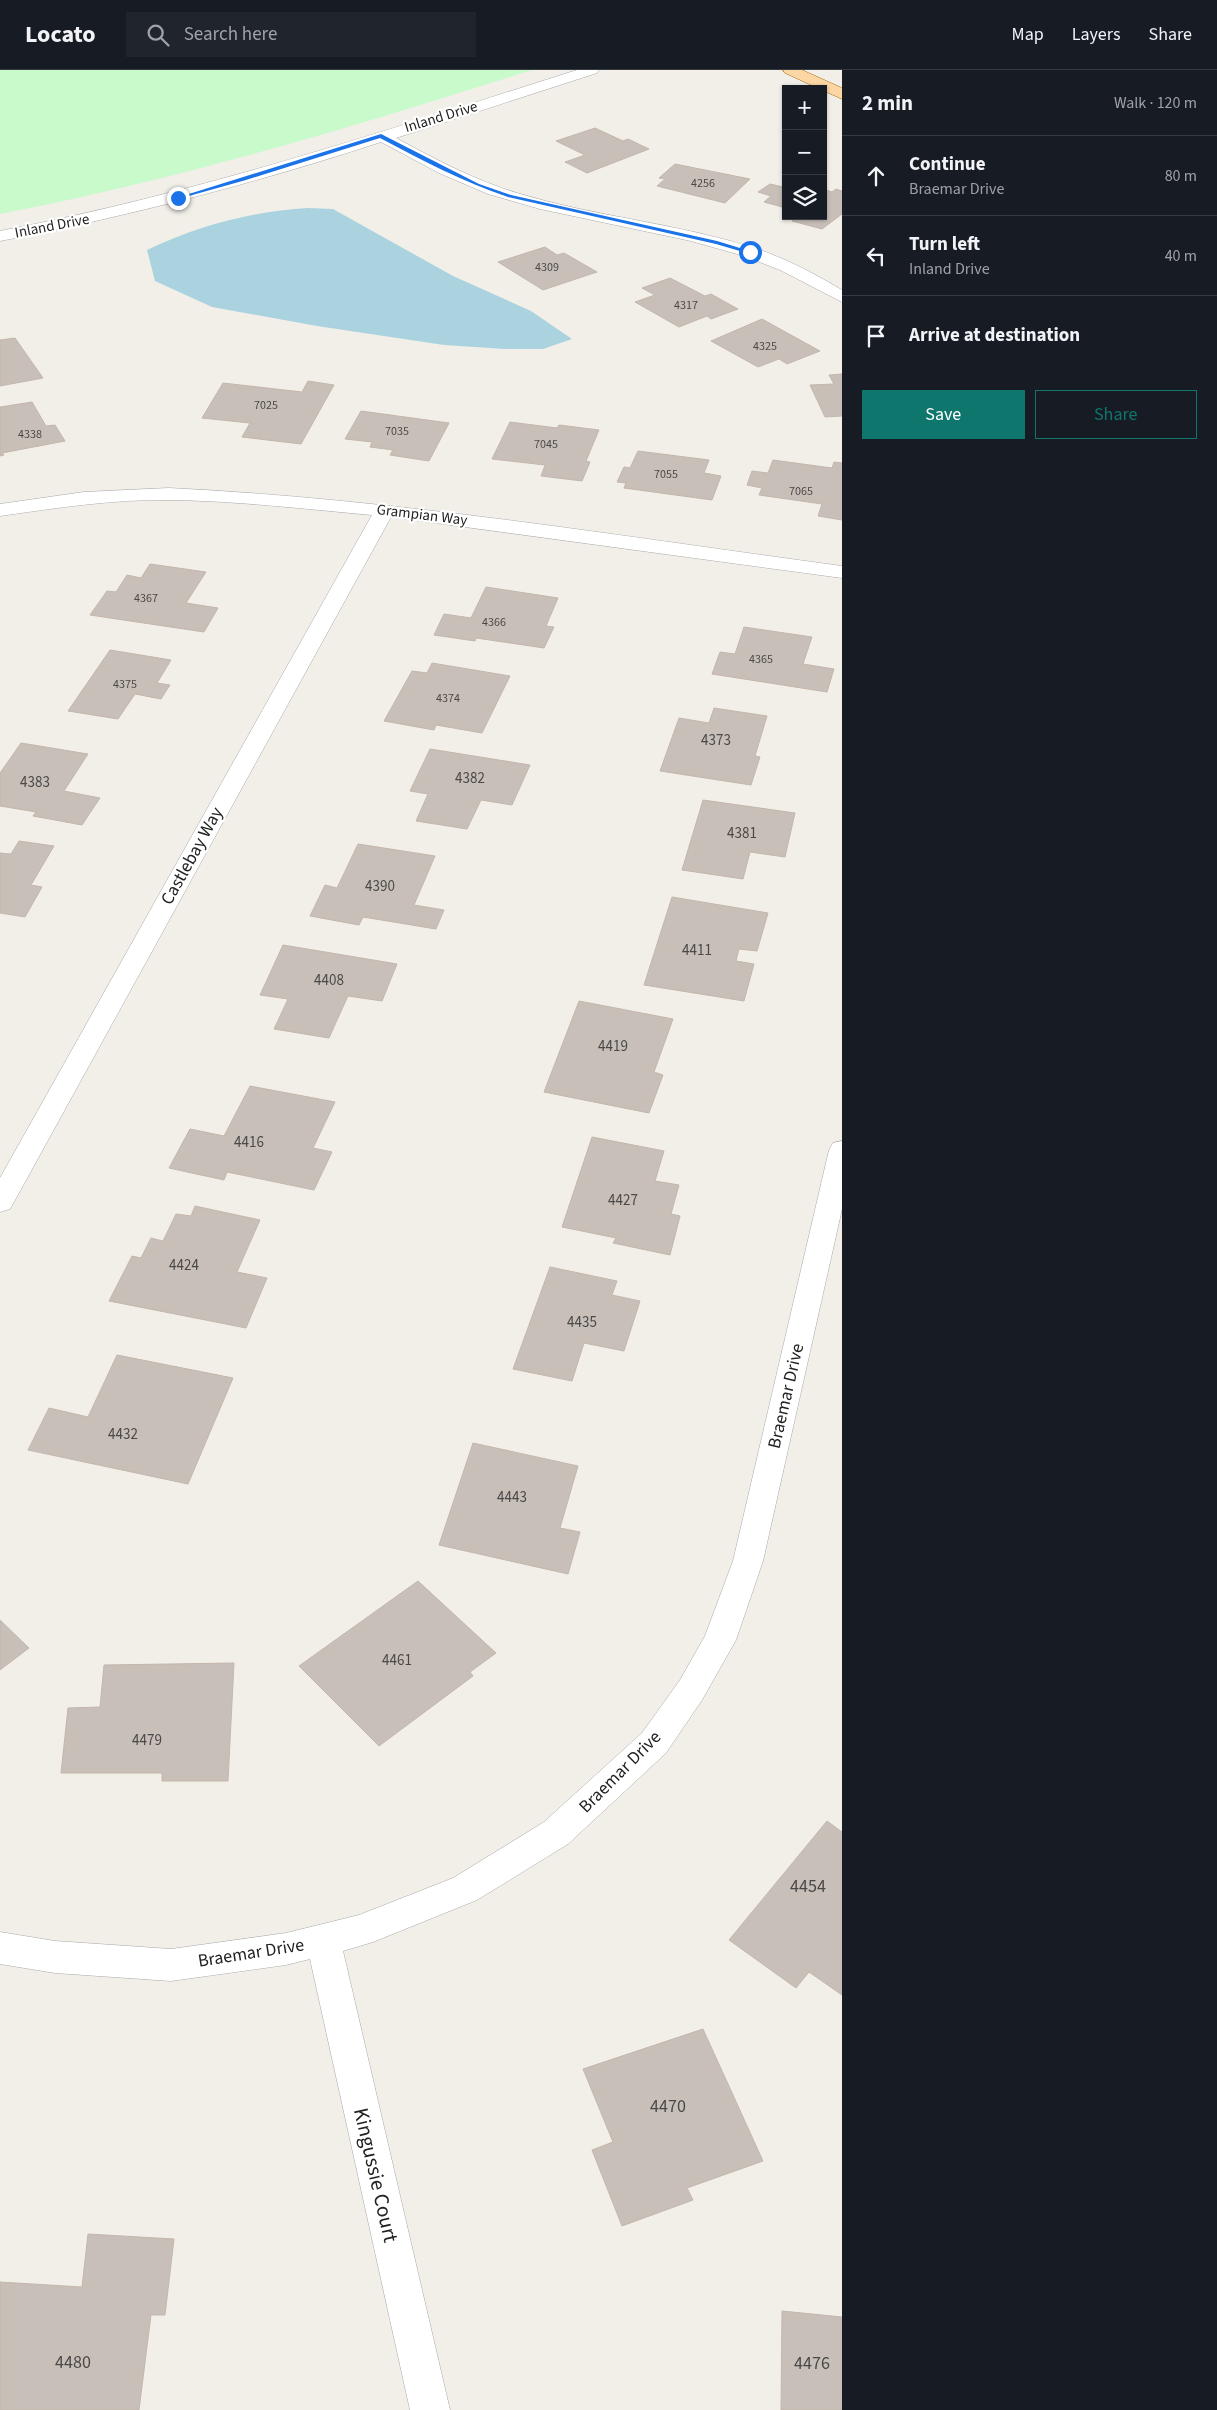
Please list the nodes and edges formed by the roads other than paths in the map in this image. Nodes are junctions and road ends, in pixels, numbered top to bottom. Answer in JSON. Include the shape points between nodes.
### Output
{"nodes":[{"id":1,"x":592,"y":70,"type":"edge"},
{"id":2,"x":790,"y":70,"type":"edge"},
{"id":3,"x":842,"y":94,"type":"edge"},
{"id":4,"x":381,"y":136,"type":"junction"},
{"id":5,"x":0,"y":236,"type":"edge"},
{"id":6,"x":842,"y":297,"type":"edge"},
{"id":7,"x":0,"y":510,"type":"edge"},
{"id":8,"x":385,"y":510,"type":"junction"},
{"id":9,"x":842,"y":572,"type":"edge"},
{"id":10,"x":842,"y":1150,"type":"edge"},
{"id":11,"x":0,"y":1202,"type":"edge"},
{"id":12,"x":323,"y":1940,"type":"junction"},
{"id":13,"x":0,"y":1948,"type":"edge"},
{"id":14,"x":430,"y":2410,"type":"edge"}],
"edges":[{"from":1,"to":4,"type":"street","name":"Inland Drive"},
{"from":2,"to":3,"type":"main road"},
{"from":4,"to":5,"type":"street","name":"Inland Drive","via":[[193,194]]},
{"from":4,"to":6,"type":"street","via":[[477,185],[522,199],[750,252],[800,273]]},
{"from":7,"to":8,"type":"street","name":"Grampian Way","via":[[84,498],[169,494]]},
{"from":8,"to":9,"type":"street","name":"Grampian Way"},
{"from":8,"to":11,"type":"street","name":"Castlebay Way"},
{"from":10,"to":12,"type":"street","name":"Braemar Drive","via":[[748,1561],[720,1640],[691,1690],[654,1743],[556,1833],[465,1889],[361,1931]]},
{"from":12,"to":13,"type":"street","name":"Braemar Drive","via":[[286,1949],[171,1965],[55,1958]]},
{"from":12,"to":14,"type":"street","name":"Kingussie Court"}]}
